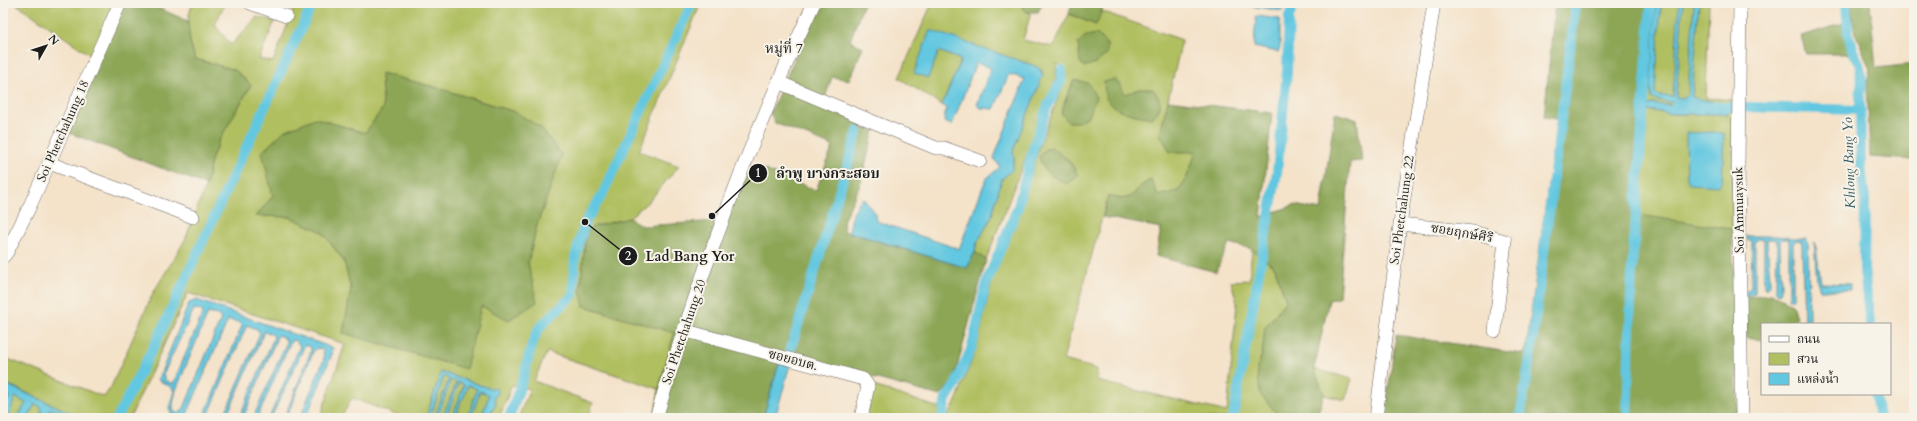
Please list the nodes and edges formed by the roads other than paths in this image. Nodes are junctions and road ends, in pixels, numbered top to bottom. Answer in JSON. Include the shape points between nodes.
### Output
{"nodes":[{"id":1,"x":120,"y":3,"type":"edge"},
{"id":2,"x":250,"y":3,"type":"edge"},
{"id":3,"x":814,"y":3,"type":"edge"},
{"id":4,"x":1434,"y":3,"type":"edge"},
{"id":5,"x":1740,"y":3,"type":"edge"},
{"id":6,"x":286,"y":16,"type":"dead end"},
{"id":7,"x":778,"y":82,"type":"junction"},
{"id":8,"x":980,"y":161,"type":"dead end"},
{"id":9,"x":49,"y":162,"type":"junction"},
{"id":10,"x":194,"y":217,"type":"dead end"},
{"id":11,"x":1400,"y":224,"type":"junction"},
{"id":12,"x":3,"y":257,"type":"edge"},
{"id":13,"x":683,"y":330,"type":"junction"},
{"id":14,"x":1495,"y":331,"type":"dead end"},
{"id":15,"x":656,"y":418,"type":"edge"},
{"id":16,"x":861,"y":418,"type":"edge"},
{"id":17,"x":1376,"y":418,"type":"edge"},
{"id":18,"x":1742,"y":418,"type":"edge"}],
"edges":[{"from":1,"to":9,"type":"street","name":"Soi Phetchahung 18"},
{"from":2,"to":6,"type":"street"},
{"from":3,"to":7,"type":"street","name":"Soi Phetchahung 20"},
{"from":4,"to":11,"type":"street","name":"Soi Phetchahung 22"},
{"from":5,"to":18,"type":"street","name":"Soi Amnuaysuk","via":[[1738,166]]},
{"from":7,"to":8,"type":"street","via":[[936,148],[944,148]]},
{"from":7,"to":13,"type":"street","name":"Soi Phetchahung 20"},
{"from":9,"to":10,"type":"street"},
{"from":9,"to":12,"type":"street","name":"Soi Phetchahung 18"},
{"from":11,"to":14,"type":"street","name":"ซอยฤกษ์ศิริ","via":[[1473,232],[1505,241]]},
{"from":11,"to":17,"type":"street","name":"Soi Phetchahung 22"},
{"from":13,"to":15,"type":"street","name":"Soi Phetchahung 20"},
{"from":13,"to":16,"type":"street","name":"ซอยอบต.","via":[[863,378],[868,386]]}]}
